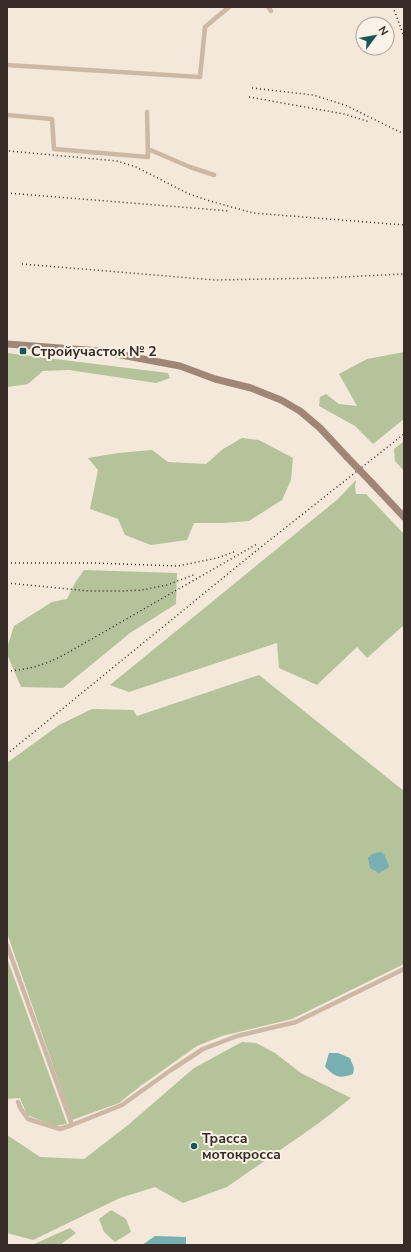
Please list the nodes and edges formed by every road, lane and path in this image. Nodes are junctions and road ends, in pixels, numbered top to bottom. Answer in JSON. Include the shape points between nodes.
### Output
{"nodes":[{"id":1,"x":229,"y":7,"type":"edge"},
{"id":2,"x":7,"y":65,"type":"edge"},
{"id":3,"x":147,"y":112,"type":"dead end"},
{"id":4,"x":7,"y":115,"type":"edge"},
{"id":5,"x":148,"y":149,"type":"junction"},
{"id":6,"x":214,"y":175,"type":"dead end"},
{"id":7,"x":7,"y":344,"type":"edge"},
{"id":8,"x":404,"y":517,"type":"edge"},
{"id":9,"x":7,"y":945,"type":"edge"},
{"id":10,"x":404,"y":969,"type":"edge"},
{"id":11,"x":18,"y":1102,"type":"dead end"},
{"id":12,"x":72,"y":1125,"type":"junction"}],
"edges":[{"from":1,"to":2,"type":"street","via":[[205,27],[200,77]]},
{"from":3,"to":5,"type":"street"},
{"from":4,"to":5,"type":"street","via":[[52,119],[54,149],[148,157]]},
{"from":5,"to":6,"type":"street"},
{"from":7,"to":8,"type":"main road","bridge":true,"via":[[100,351],[180,366],[281,400],[300,411]]},
{"from":9,"to":12,"type":"street"},
{"from":10,"to":12,"type":"street","via":[[296,1022],[236,1036],[203,1049],[122,1105]]},
{"from":11,"to":12,"type":"street","via":[[28,1119],[60,1129]]}]}
